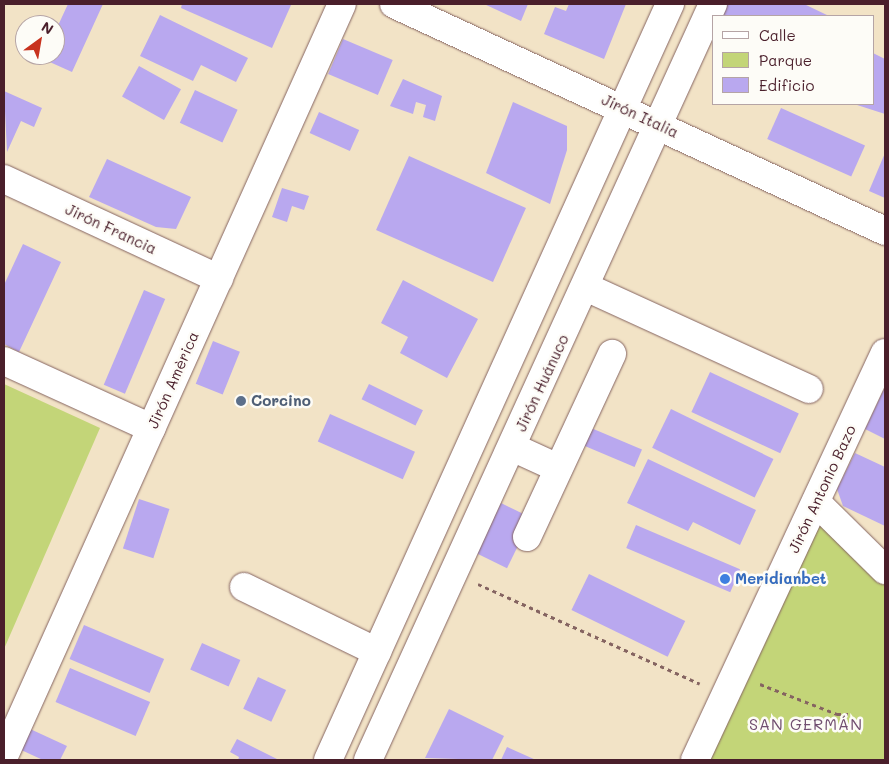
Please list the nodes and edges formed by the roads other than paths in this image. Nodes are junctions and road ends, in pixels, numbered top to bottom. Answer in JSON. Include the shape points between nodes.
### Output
{"nodes":[{"id":1,"x":342,"y":4,"type":"edge"},
{"id":2,"x":394,"y":4,"type":"edge"},
{"id":3,"x":670,"y":4,"type":"edge"},
{"id":4,"x":713,"y":4,"type":"edge"},
{"id":5,"x":623,"y":108,"type":"junction"},
{"id":6,"x":660,"y":124,"type":"junction"},
{"id":7,"x":4,"y":179,"type":"edge"},
{"id":8,"x":885,"y":231,"type":"edge"},
{"id":9,"x":219,"y":279,"type":"junction"},
{"id":10,"x":586,"y":287,"type":"junction"},
{"id":11,"x":520,"y":338,"type":"junction"},
{"id":12,"x":612,"y":354,"type":"dead end"},
{"id":13,"x":885,"y":354,"type":"edge"},
{"id":14,"x":554,"y":356,"type":"junction"},
{"id":15,"x":4,"y":361,"type":"edge"},
{"id":16,"x":809,"y":389,"type":"dead end"},
{"id":17,"x":152,"y":428,"type":"junction"},
{"id":18,"x":512,"y":447,"type":"junction"},
{"id":19,"x":558,"y":468,"type":"junction"},
{"id":20,"x":816,"y":502,"type":"junction"},
{"id":21,"x":527,"y":537,"type":"dead end"},
{"id":22,"x":885,"y":570,"type":"edge"},
{"id":23,"x":244,"y":587,"type":"dead end"},
{"id":24,"x":377,"y":652,"type":"junction"},
{"id":25,"x":4,"y":756,"type":"edge"},
{"id":26,"x":328,"y":760,"type":"edge"},
{"id":27,"x":368,"y":760,"type":"edge"},
{"id":28,"x":695,"y":760,"type":"edge"}],
"edges":[{"from":1,"to":9,"type":"street","name":"Jirón Amèrica"},
{"from":2,"to":5,"type":"street","name":"Jirón Italia"},
{"from":3,"to":5,"type":"street"},
{"from":4,"to":6,"type":"street","name":"Jirón Huánuco"},
{"from":5,"to":6,"type":"street","name":"Jirón Italia"},
{"from":5,"to":11,"type":"street"},
{"from":6,"to":8,"type":"street","name":"Jirón Italia"},
{"from":6,"to":10,"type":"street","name":"Jirón Huánuco"},
{"from":7,"to":9,"type":"street","name":"Jirón Francia"},
{"from":9,"to":17,"type":"street","name":"Jirón Amèrica"},
{"from":10,"to":14,"type":"street","name":"Jirón Huánuco"},
{"from":10,"to":16,"type":"street"},
{"from":11,"to":14,"type":"street"},
{"from":11,"to":24,"type":"street"},
{"from":12,"to":19,"type":"street"},
{"from":13,"to":20,"type":"street","name":"Jirón Antonio Bazo"},
{"from":14,"to":18,"type":"street","name":"Jirón Huánuco"},
{"from":15,"to":17,"type":"street"},
{"from":17,"to":25,"type":"street","name":"Jirón Amèrica"},
{"from":18,"to":19,"type":"street"},
{"from":18,"to":27,"type":"street","name":"Jirón Huánuco"},
{"from":19,"to":21,"type":"street"},
{"from":20,"to":22,"type":"street"},
{"from":20,"to":28,"type":"street","name":"Jirón Antonio Bazo"},
{"from":23,"to":24,"type":"street"},
{"from":24,"to":26,"type":"street"}]}
